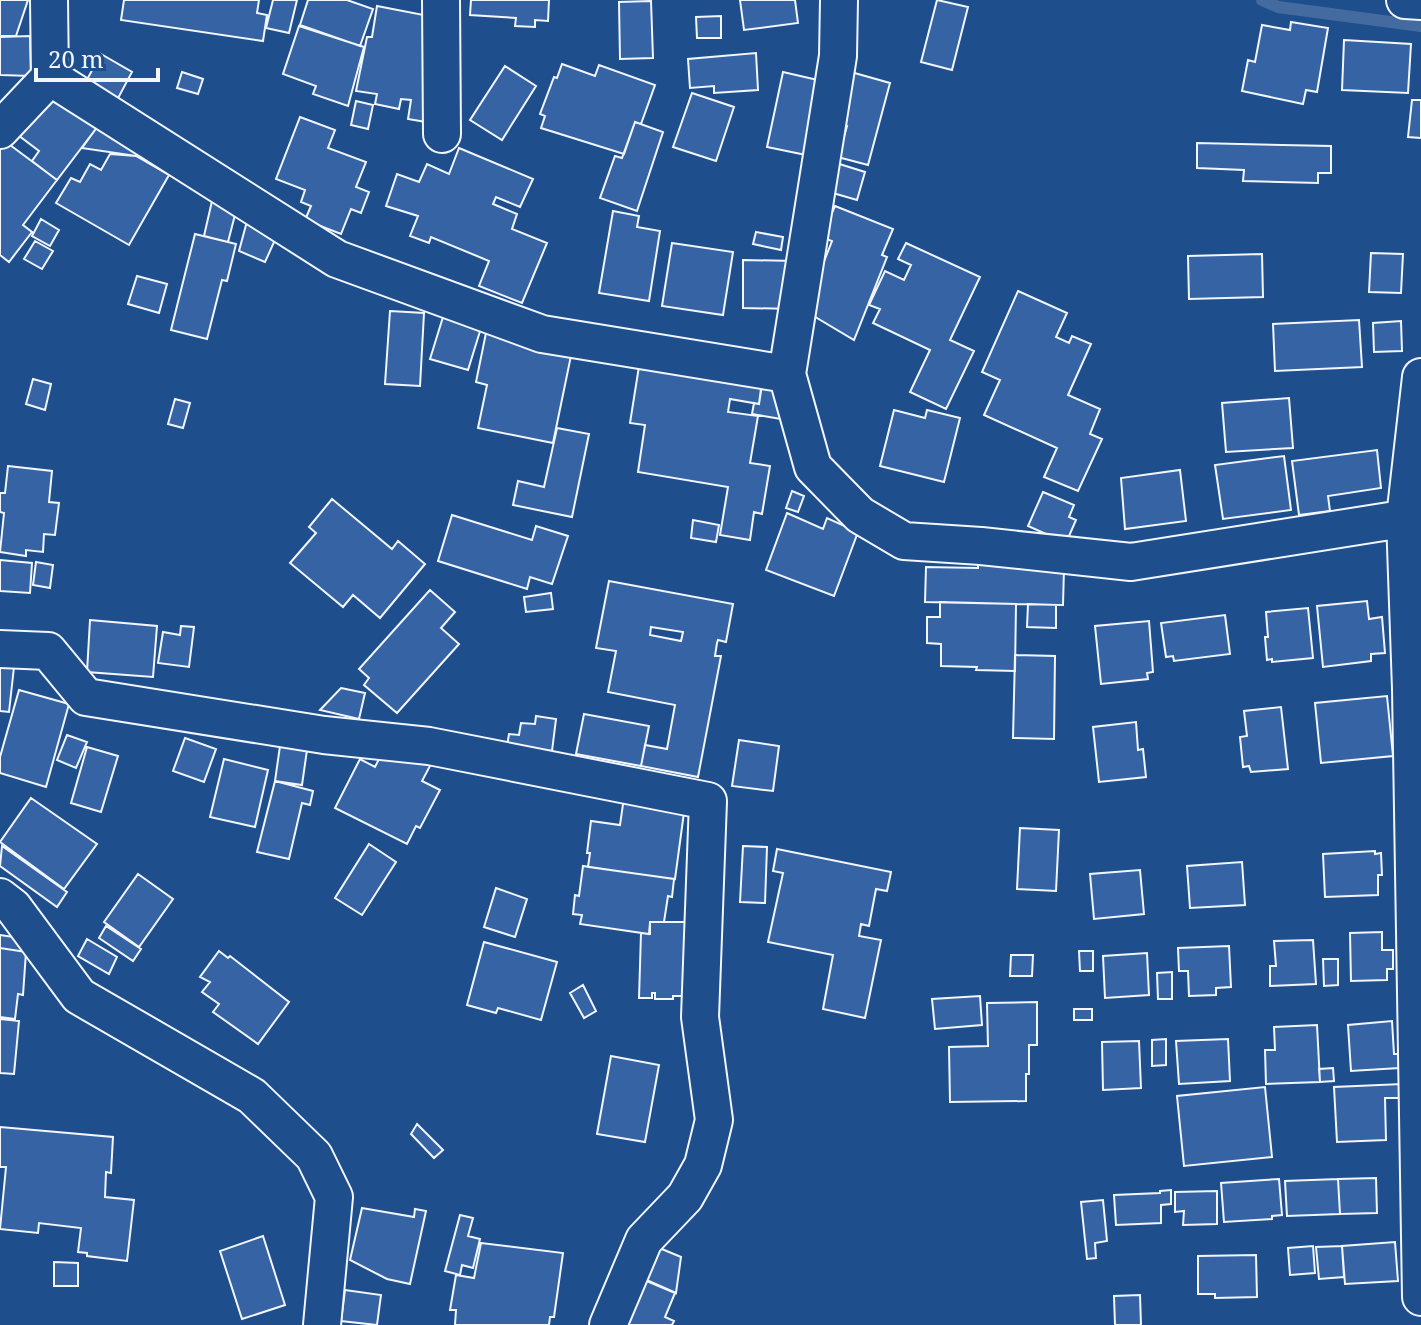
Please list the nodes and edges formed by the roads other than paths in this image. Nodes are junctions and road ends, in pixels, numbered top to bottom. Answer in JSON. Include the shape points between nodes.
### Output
{"nodes":[{"id":1,"x":49,"y":0,"type":"edge"},
{"id":2,"x":441,"y":0,"type":"edge"},
{"id":3,"x":839,"y":0,"type":"edge"},
{"id":4,"x":1405,"y":0,"type":"edge"},
{"id":5,"x":1421,"y":1,"type":"edge"},
{"id":6,"x":50,"y":77,"type":"junction"},
{"id":7,"x":0,"y":130,"type":"edge"},
{"id":8,"x":442,"y":134,"type":"dead end"},
{"id":9,"x":787,"y":374,"type":"junction"},
{"id":10,"x":1421,"y":377,"type":"edge"},
{"id":11,"x":1413,"y":517,"type":"edge"},
{"id":12,"x":0,"y":649,"type":"edge"},
{"id":13,"x":0,"y":897,"type":"edge"},
{"id":14,"x":1421,"y":1297,"type":"edge"},
{"id":15,"x":322,"y":1325,"type":"edge"},
{"id":16,"x":608,"y":1325,"type":"edge"}],
"edges":[{"from":1,"to":6,"type":"street"},
{"from":2,"to":8,"type":"street"},
{"from":3,"to":9,"type":"street","via":[[838,56]]},
{"from":4,"to":5,"type":"street"},
{"from":6,"to":7,"type":"street"},
{"from":6,"to":9,"type":"street","via":[[337,259],[542,334]]},
{"from":9,"to":11,"type":"street","via":[[813,467],[860,515],[904,541],[1131,562]]},
{"from":10,"to":11,"type":"street"},
{"from":11,"to":14,"type":"street"},
{"from":12,"to":16,"type":"street","via":[[48,651],[86,697],[429,746],[708,801],[700,1017],[714,1120],[703,1165],[685,1197],[644,1240]]},
{"from":13,"to":15,"type":"street","via":[[79,996],[252,1096],[314,1156],[334,1197]]}]}
